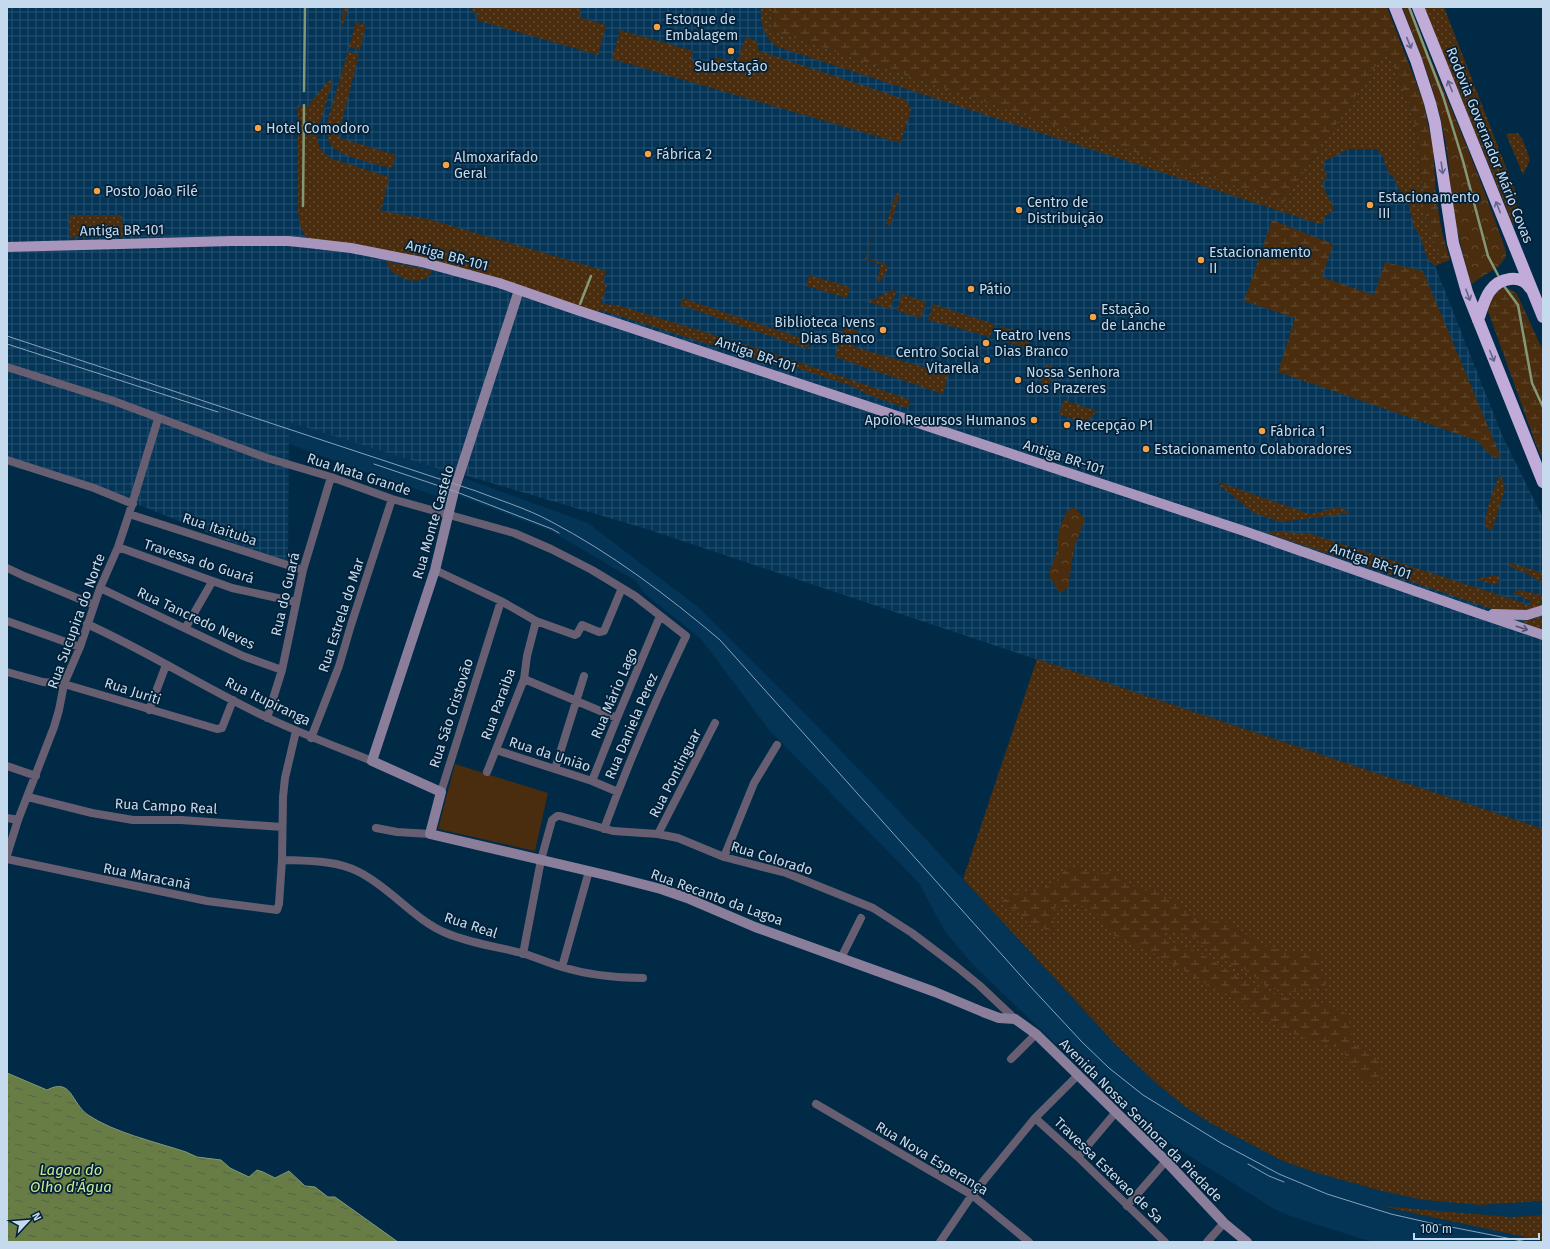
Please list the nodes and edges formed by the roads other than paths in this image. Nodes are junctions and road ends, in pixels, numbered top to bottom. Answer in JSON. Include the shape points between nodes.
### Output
{"nodes":[{"id":1,"x":1394,"y":7,"type":"edge"},
{"id":2,"x":1418,"y":7,"type":"edge"},
{"id":3,"x":7,"y":247,"type":"edge"},
{"id":4,"x":519,"y":290,"type":"junction"},
{"id":5,"x":1533,"y":293,"type":"junction"},
{"id":6,"x":1543,"y":317,"type":"edge"},
{"id":7,"x":1478,"y":320,"type":"junction"},
{"id":8,"x":7,"y":367,"type":"edge"},
{"id":9,"x":158,"y":418,"type":"junction"},
{"id":10,"x":7,"y":460,"type":"edge"},
{"id":11,"x":331,"y":477,"type":"junction"},
{"id":12,"x":1543,"y":482,"type":"edge"},
{"id":13,"x":392,"y":499,"type":"junction"},
{"id":14,"x":133,"y":504,"type":"junction"},
{"id":15,"x":129,"y":514,"type":"junction"},
{"id":16,"x":448,"y":515,"type":"junction"},
{"id":17,"x":118,"y":547,"type":"junction"},
{"id":18,"x":7,"y":568,"type":"edge"},
{"id":19,"x":303,"y":570,"type":"junction"},
{"id":20,"x":435,"y":570,"type":"junction"},
{"id":21,"x":212,"y":582,"type":"junction"},
{"id":22,"x":100,"y":588,"type":"junction"},
{"id":23,"x":622,"y":588,"type":"junction"},
{"id":24,"x":502,"y":601,"type":"junction"},
{"id":25,"x":296,"y":602,"type":"junction"},
{"id":26,"x":94,"y":604,"type":"junction"},
{"id":27,"x":1543,"y":610,"type":"edge"},
{"id":28,"x":1475,"y":612,"type":"junction"},
{"id":29,"x":660,"y":616,"type":"junction"},
{"id":30,"x":7,"y":621,"type":"edge"},
{"id":31,"x":536,"y":621,"type":"junction"},
{"id":32,"x":87,"y":624,"type":"junction"},
{"id":33,"x":186,"y":627,"type":"junction"},
{"id":34,"x":1543,"y":635,"type":"edge"},
{"id":35,"x":686,"y":636,"type":"joint"},
{"id":36,"x":80,"y":647,"type":"junction"},
{"id":37,"x":166,"y":665,"type":"junction"},
{"id":38,"x":282,"y":670,"type":"junction"},
{"id":39,"x":7,"y":672,"type":"edge"},
{"id":40,"x":584,"y":676,"type":"dead end"},
{"id":41,"x":524,"y":679,"type":"junction"},
{"id":42,"x":64,"y":684,"type":"junction"},
{"id":43,"x":233,"y":700,"type":"junction"},
{"id":44,"x":575,"y":701,"type":"junction"},
{"id":45,"x":149,"y":710,"type":"junction"},
{"id":46,"x":267,"y":718,"type":"junction"},
{"id":47,"x":617,"y":718,"type":"junction"},
{"id":48,"x":716,"y":723,"type":"dead end"},
{"id":49,"x":296,"y":731,"type":"junction"},
{"id":50,"x":312,"y":738,"type":"junction"},
{"id":51,"x":777,"y":745,"type":"dead end"},
{"id":52,"x":496,"y":750,"type":"junction"},
{"id":53,"x":372,"y":761,"type":"junction"},
{"id":54,"x":7,"y":766,"type":"edge"},
{"id":55,"x":555,"y":769,"type":"junction"},
{"id":56,"x":487,"y":772,"type":"dead end"},
{"id":57,"x":36,"y":776,"type":"junction"},
{"id":58,"x":592,"y":782,"type":"junction"},
{"id":59,"x":441,"y":792,"type":"junction"},
{"id":60,"x":618,"y":792,"type":"junction"},
{"id":61,"x":28,"y":797,"type":"junction"},
{"id":62,"x":7,"y":818,"type":"edge"},
{"id":63,"x":18,"y":820,"type":"junction"},
{"id":64,"x":282,"y":826,"type":"junction"},
{"id":65,"x":376,"y":828,"type":"dead end"},
{"id":66,"x":604,"y":829,"type":"junction"},
{"id":67,"x":430,"y":834,"type":"junction"},
{"id":68,"x":658,"y":834,"type":"junction"},
{"id":69,"x":7,"y":855,"type":"edge"},
{"id":70,"x":724,"y":857,"type":"junction"},
{"id":71,"x":7,"y":859,"type":"edge"},
{"id":72,"x":282,"y":860,"type":"junction"},
{"id":73,"x":540,"y":860,"type":"junction"},
{"id":74,"x":589,"y":871,"type":"junction"},
{"id":75,"x":861,"y":918,"type":"dead end"},
{"id":76,"x":523,"y":954,"type":"junction"},
{"id":77,"x":841,"y":958,"type":"junction"},
{"id":78,"x":562,"y":967,"type":"junction"},
{"id":79,"x":643,"y":978,"type":"dead end"},
{"id":80,"x":1015,"y":1019,"type":"junction"},
{"id":81,"x":1036,"y":1034,"type":"junction"},
{"id":82,"x":1011,"y":1059,"type":"dead end"},
{"id":83,"x":1078,"y":1075,"type":"junction"},
{"id":84,"x":816,"y":1104,"type":"dead end"},
{"id":85,"x":1116,"y":1112,"type":"junction"},
{"id":86,"x":1035,"y":1118,"type":"junction"},
{"id":87,"x":1078,"y":1157,"type":"junction"},
{"id":88,"x":1166,"y":1161,"type":"junction"},
{"id":89,"x":972,"y":1195,"type":"junction"},
{"id":90,"x":1127,"y":1206,"type":"junction"},
{"id":91,"x":1224,"y":1223,"type":"junction"},
{"id":92,"x":940,"y":1242,"type":"edge"},
{"id":93,"x":1029,"y":1242,"type":"edge"},
{"id":94,"x":1165,"y":1242,"type":"edge"},
{"id":95,"x":1207,"y":1242,"type":"edge"},
{"id":96,"x":1246,"y":1242,"type":"edge"}],
"edges":[{"from":1,"to":7,"type":"highway","one_way":true,"via":[[1430,103],[1453,243]]},
{"from":5,"to":2,"type":"highway","name":"Rodovia Governador Mário Covas","one_way":true},
{"from":3,"to":4,"type":"main road","name":"Antiga BR-101","via":[[291,241],[407,258]]},
{"from":4,"to":16,"type":"street","name":"Rua Monte Castelo"},
{"from":4,"to":28,"type":"main road","name":"Antiga BR-101","via":[[1244,531]]},
{"from":5,"to":6,"type":"highway","name":"Rodovia Governador Mário Covas"},
{"from":5,"to":7,"type":"highway","via":[[1528,285],[1514,278],[1496,284],[1488,293]]},
{"from":7,"to":12,"type":"highway","one_way":true},
{"from":8,"to":9,"type":"street","name":"Rua Mata Grande","via":[[111,400]]},
{"from":9,"to":11,"type":"street","name":"Rua Mata Grande","via":[[267,458]]},
{"from":9,"to":14,"type":"street","name":"Rua Sucupira do Norte"},
{"from":10,"to":14,"type":"street","via":[[94,488]]},
{"from":11,"to":13,"type":"street","name":"Rua Mata Grande"},
{"from":11,"to":19,"type":"street","name":"Rua do Guará"},
{"from":13,"to":16,"type":"street","name":"Rua Mata Grande"},
{"from":13,"to":50,"type":"street","name":"Rua Estrela do Mar","via":[[339,666]]},
{"from":14,"to":15,"type":"street","name":"Rua Sucupira do Norte"},
{"from":15,"to":17,"type":"street","name":"Rua Sucupira do Norte"},
{"from":15,"to":19,"type":"street","name":"Rua Itaituba"},
{"from":16,"to":20,"type":"street","name":"Rua Monte Castelo"},
{"from":16,"to":23,"type":"street","name":"Rua Mata Grande","via":[[497,528],[532,541]]},
{"from":17,"to":21,"type":"street","name":"Travessa do Guará"},
{"from":17,"to":22,"type":"street","name":"Rua Sucupira do Norte"},
{"from":18,"to":26,"type":"street"},
{"from":19,"to":25,"type":"street","name":"Rua do Guará"},
{"from":20,"to":24,"type":"street"},
{"from":20,"to":53,"type":"street","name":"Rua Monte Castelo"},
{"from":21,"to":25,"type":"street","name":"Travessa do Guará"},
{"from":21,"to":33,"type":"street"},
{"from":22,"to":26,"type":"street","name":"Rua Sucupira do Norte"},
{"from":22,"to":33,"type":"street","name":"Rua Tancredo Neves"},
{"from":23,"to":29,"type":"street","name":"Rua Mata Grande"},
{"from":23,"to":31,"type":"street","via":[[603,632],[582,625],[575,635]]},
{"from":24,"to":31,"type":"street"},
{"from":24,"to":59,"type":"street","name":"Rua São Cristovão"},
{"from":25,"to":38,"type":"street","name":"Rua do Guará"},
{"from":26,"to":32,"type":"street","name":"Rua Sucupira do Norte"},
{"from":27,"to":28,"type":"main road","via":[[1522,616]]},
{"from":28,"to":34,"type":"main road","one_way":true},
{"from":29,"to":35,"type":"street","name":"Rua Mata Grande"},
{"from":29,"to":47,"type":"street","name":"Rua Mário Lago"},
{"from":30,"to":36,"type":"street"},
{"from":31,"to":41,"type":"street","name":"Rua Paraiba"},
{"from":32,"to":36,"type":"street","name":"Rua Sucupira do Norte"},
{"from":32,"to":37,"type":"street","name":"Rua Itupiranga","via":[[134,646]]},
{"from":33,"to":38,"type":"street","name":"Rua Tancredo Neves","via":[[243,656]]},
{"from":35,"to":60,"type":"street","name":"Rua Daniela Perez"},
{"from":36,"to":42,"type":"street","name":"Rua Sucupira do Norte"},
{"from":37,"to":43,"type":"street","name":"Rua Itupiranga"},
{"from":37,"to":45,"type":"street"},
{"from":38,"to":46,"type":"street","name":"Rua do Guará"},
{"from":39,"to":42,"type":"street","name":"Rua Juriti","via":[[43,682]]},
{"from":40,"to":44,"type":"street"},
{"from":41,"to":44,"type":"street"},
{"from":41,"to":52,"type":"street","name":"Rua Paraiba"},
{"from":42,"to":45,"type":"street","name":"Rua Juriti"},
{"from":42,"to":57,"type":"street","name":"Rua Sucupira do Norte","via":[[58,716]]},
{"from":43,"to":45,"type":"street","name":"Rua Juriti","via":[[219,730]]},
{"from":43,"to":46,"type":"street","name":"Rua Itupiranga"},
{"from":44,"to":47,"type":"street"},
{"from":44,"to":55,"type":"street"},
{"from":46,"to":49,"type":"street","name":"Rua Itupiranga"},
{"from":47,"to":58,"type":"street","name":"Rua Mário Lago"},
{"from":48,"to":68,"type":"street","name":"Rua Pontinguar"},
{"from":49,"to":50,"type":"street","name":"Rua Itupiranga"},
{"from":49,"to":64,"type":"street","via":[[285,778]]},
{"from":50,"to":53,"type":"street","name":"Rua Itupiranga"},
{"from":51,"to":70,"type":"street","via":[[754,783]]},
{"from":52,"to":55,"type":"street","name":"Rua da União"},
{"from":52,"to":56,"type":"street","name":"Rua Paraiba"},
{"from":53,"to":59,"type":"street","name":"Rua Itupiranga"},
{"from":54,"to":57,"type":"street"},
{"from":55,"to":58,"type":"street","name":"Rua da União"},
{"from":57,"to":61,"type":"street","name":"Rua Sucupira do Norte"},
{"from":58,"to":60,"type":"street","name":"Rua da União"},
{"from":59,"to":67,"type":"street","name":"Rua São Cristovão"},
{"from":60,"to":66,"type":"street","name":"Rua Daniela Perez"},
{"from":61,"to":63,"type":"street","name":"Rua Sucupira do Norte"},
{"from":61,"to":64,"type":"street","name":"Rua Campo Real","via":[[133,820]]},
{"from":62,"to":63,"type":"street"},
{"from":63,"to":69,"type":"street","name":"Rua Sucupira do Norte"},
{"from":64,"to":72,"type":"street"},
{"from":65,"to":67,"type":"street","name":"Rua Recanto da Lagoa"},
{"from":66,"to":68,"type":"street","name":"Rua Colorado"},
{"from":66,"to":73,"type":"street","name":"Rua Colorado","via":[[557,816],[552,820]]},
{"from":67,"to":73,"type":"street","name":"Rua Recanto da Lagoa"},
{"from":68,"to":70,"type":"street","name":"Rua Colorado","via":[[678,838]]},
{"from":70,"to":80,"type":"street","name":"Rua Colorado","via":[[786,873],[877,910],[957,967]]},
{"from":71,"to":72,"type":"street","name":"Rua Maracanã","via":[[207,901],[276,910]]},
{"from":72,"to":76,"type":"street","name":"Rua Real","via":[[326,863],[351,869],[368,877],[425,922],[446,933]]},
{"from":73,"to":74,"type":"street","name":"Rua Recanto da Lagoa"},
{"from":73,"to":76,"type":"street"},
{"from":74,"to":77,"type":"street","name":"Rua Recanto da Lagoa","via":[[661,889]]},
{"from":74,"to":78,"type":"street"},
{"from":75,"to":77,"type":"street"},
{"from":76,"to":78,"type":"street","name":"Rua Real"},
{"from":77,"to":80,"type":"street","name":"Rua Recanto da Lagoa","via":[[990,1015]]},
{"from":78,"to":79,"type":"street","name":"Rua Real","via":[[600,975]]},
{"from":80,"to":81,"type":"street","name":"Avenida Nossa Senhora da Piedade"},
{"from":81,"to":82,"type":"street"},
{"from":81,"to":83,"type":"street","name":"Avenida Nossa Senhora da Piedade"},
{"from":83,"to":85,"type":"street","name":"Avenida Nossa Senhora da Piedade"},
{"from":83,"to":86,"type":"street"},
{"from":84,"to":89,"type":"street","name":"Rua Nova Esperança"},
{"from":85,"to":87,"type":"street"},
{"from":85,"to":88,"type":"street","name":"Avenida Nossa Senhora da Piedade"},
{"from":86,"to":87,"type":"street","name":"Travessa Estevao de Sa"},
{"from":86,"to":89,"type":"street"},
{"from":87,"to":90,"type":"street","name":"Travessa Estevao de Sa"},
{"from":88,"to":90,"type":"street"},
{"from":88,"to":91,"type":"street","name":"Avenida Nossa Senhora da Piedade"},
{"from":89,"to":92,"type":"street"},
{"from":89,"to":93,"type":"street","name":"Rua Nova Esperança"},
{"from":90,"to":94,"type":"street","name":"Travessa Estevao de Sa"},
{"from":91,"to":95,"type":"street"},
{"from":91,"to":96,"type":"street","name":"Avenida Nossa Senhora da Piedade"}]}
